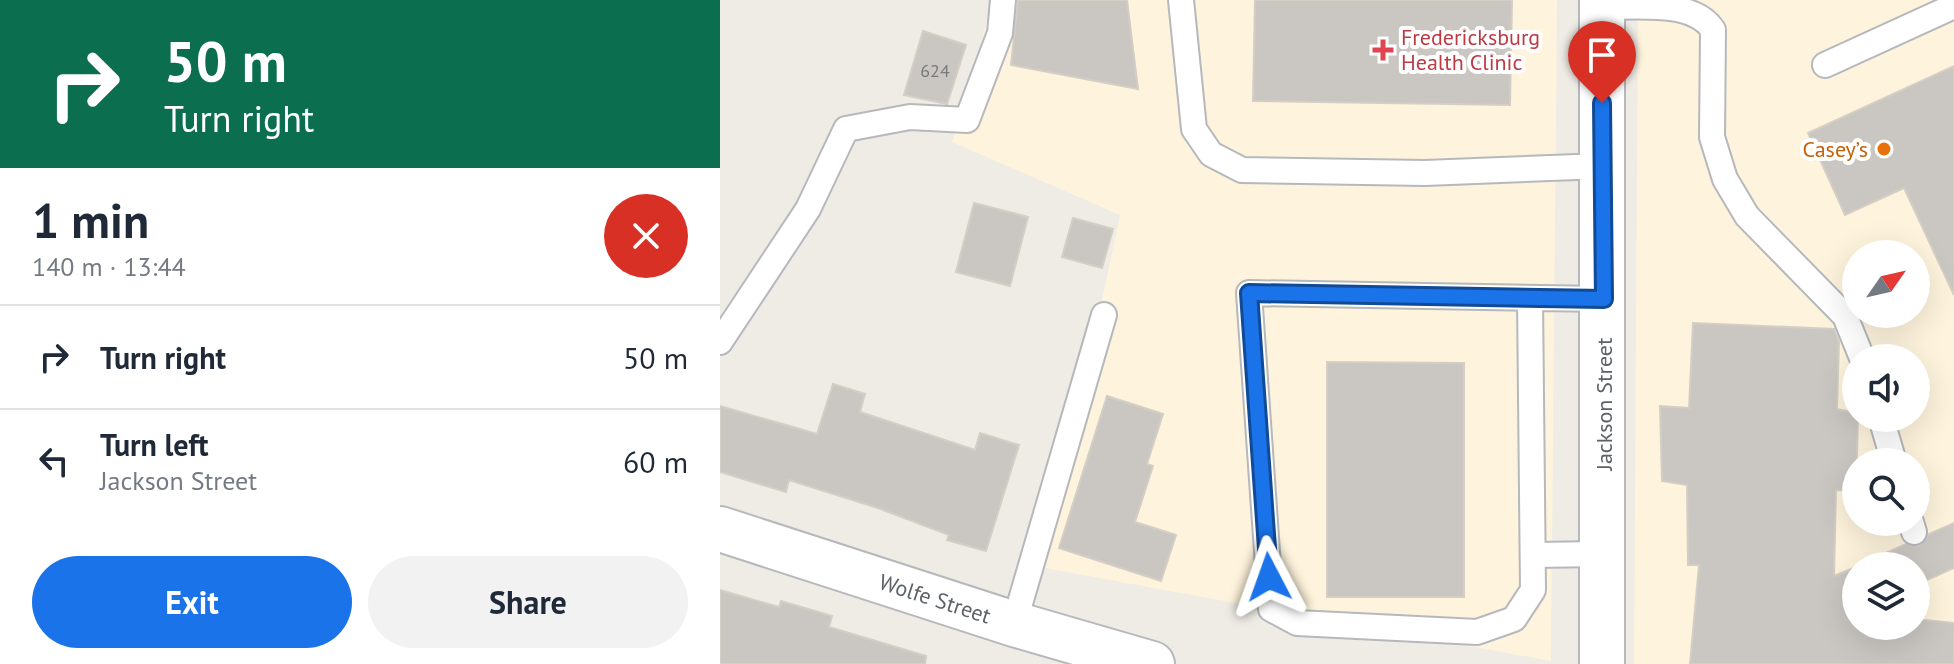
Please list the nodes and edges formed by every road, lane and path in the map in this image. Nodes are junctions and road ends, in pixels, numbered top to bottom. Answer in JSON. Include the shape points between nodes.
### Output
{"nodes":[{"id":1,"x":1003,"y":0,"type":"edge"},
{"id":2,"x":1181,"y":0,"type":"edge"},
{"id":3,"x":1602,"y":4,"type":"edge"},
{"id":4,"x":1954,"y":6,"type":"edge"},
{"id":5,"x":1825,"y":65,"type":"dead end"},
{"id":6,"x":1603,"y":166,"type":"junction"},
{"id":7,"x":1530,"y":298,"type":"junction"},
{"id":8,"x":1604,"y":299,"type":"junction"},
{"id":9,"x":1104,"y":315,"type":"dead end"},
{"id":10,"x":720,"y":342,"type":"edge"},
{"id":11,"x":1856,"y":344,"type":"edge"},
{"id":12,"x":720,"y":529,"type":"edge"},
{"id":13,"x":1603,"y":554,"type":"junction"},
{"id":14,"x":1533,"y":555,"type":"junction"},
{"id":15,"x":1014,"y":624,"type":"junction"},
{"id":16,"x":1143,"y":663,"type":"edge"},
{"id":17,"x":1602,"y":664,"type":"edge"}],
"edges":[{"from":1,"to":10,"type":"lane","via":[[1000,33],[967,120],[910,117],[846,129],[808,209]]},
{"from":2,"to":6,"type":"lane","via":[[1194,129],[1211,154],[1242,170],[1425,173]]},
{"from":3,"to":6,"type":"street","name":"Jackson Street"},
{"from":3,"to":11,"type":"lane","via":[[1689,6],[1706,15],[1713,30],[1712,137],[1725,179],[1747,216],[1845,316]]},
{"from":4,"to":5,"type":"lane"},
{"from":6,"to":8,"type":"street","name":"Jackson Street"},
{"from":7,"to":8,"type":"lane"},
{"from":7,"to":14,"type":"lane"},
{"from":7,"to":14,"type":"lane","via":[[1249,293],[1271,609],[1297,623],[1477,632],[1514,619],[1533,590]]},
{"from":8,"to":13,"type":"street","name":"Jackson Street"},
{"from":9,"to":15,"type":"lane"},
{"from":12,"to":15,"type":"street","name":"Wolfe Street"},
{"from":13,"to":14,"type":"lane"},
{"from":13,"to":17,"type":"street","name":"Jackson Street"},
{"from":15,"to":16,"type":"street","name":"Wolfe Street"}]}
